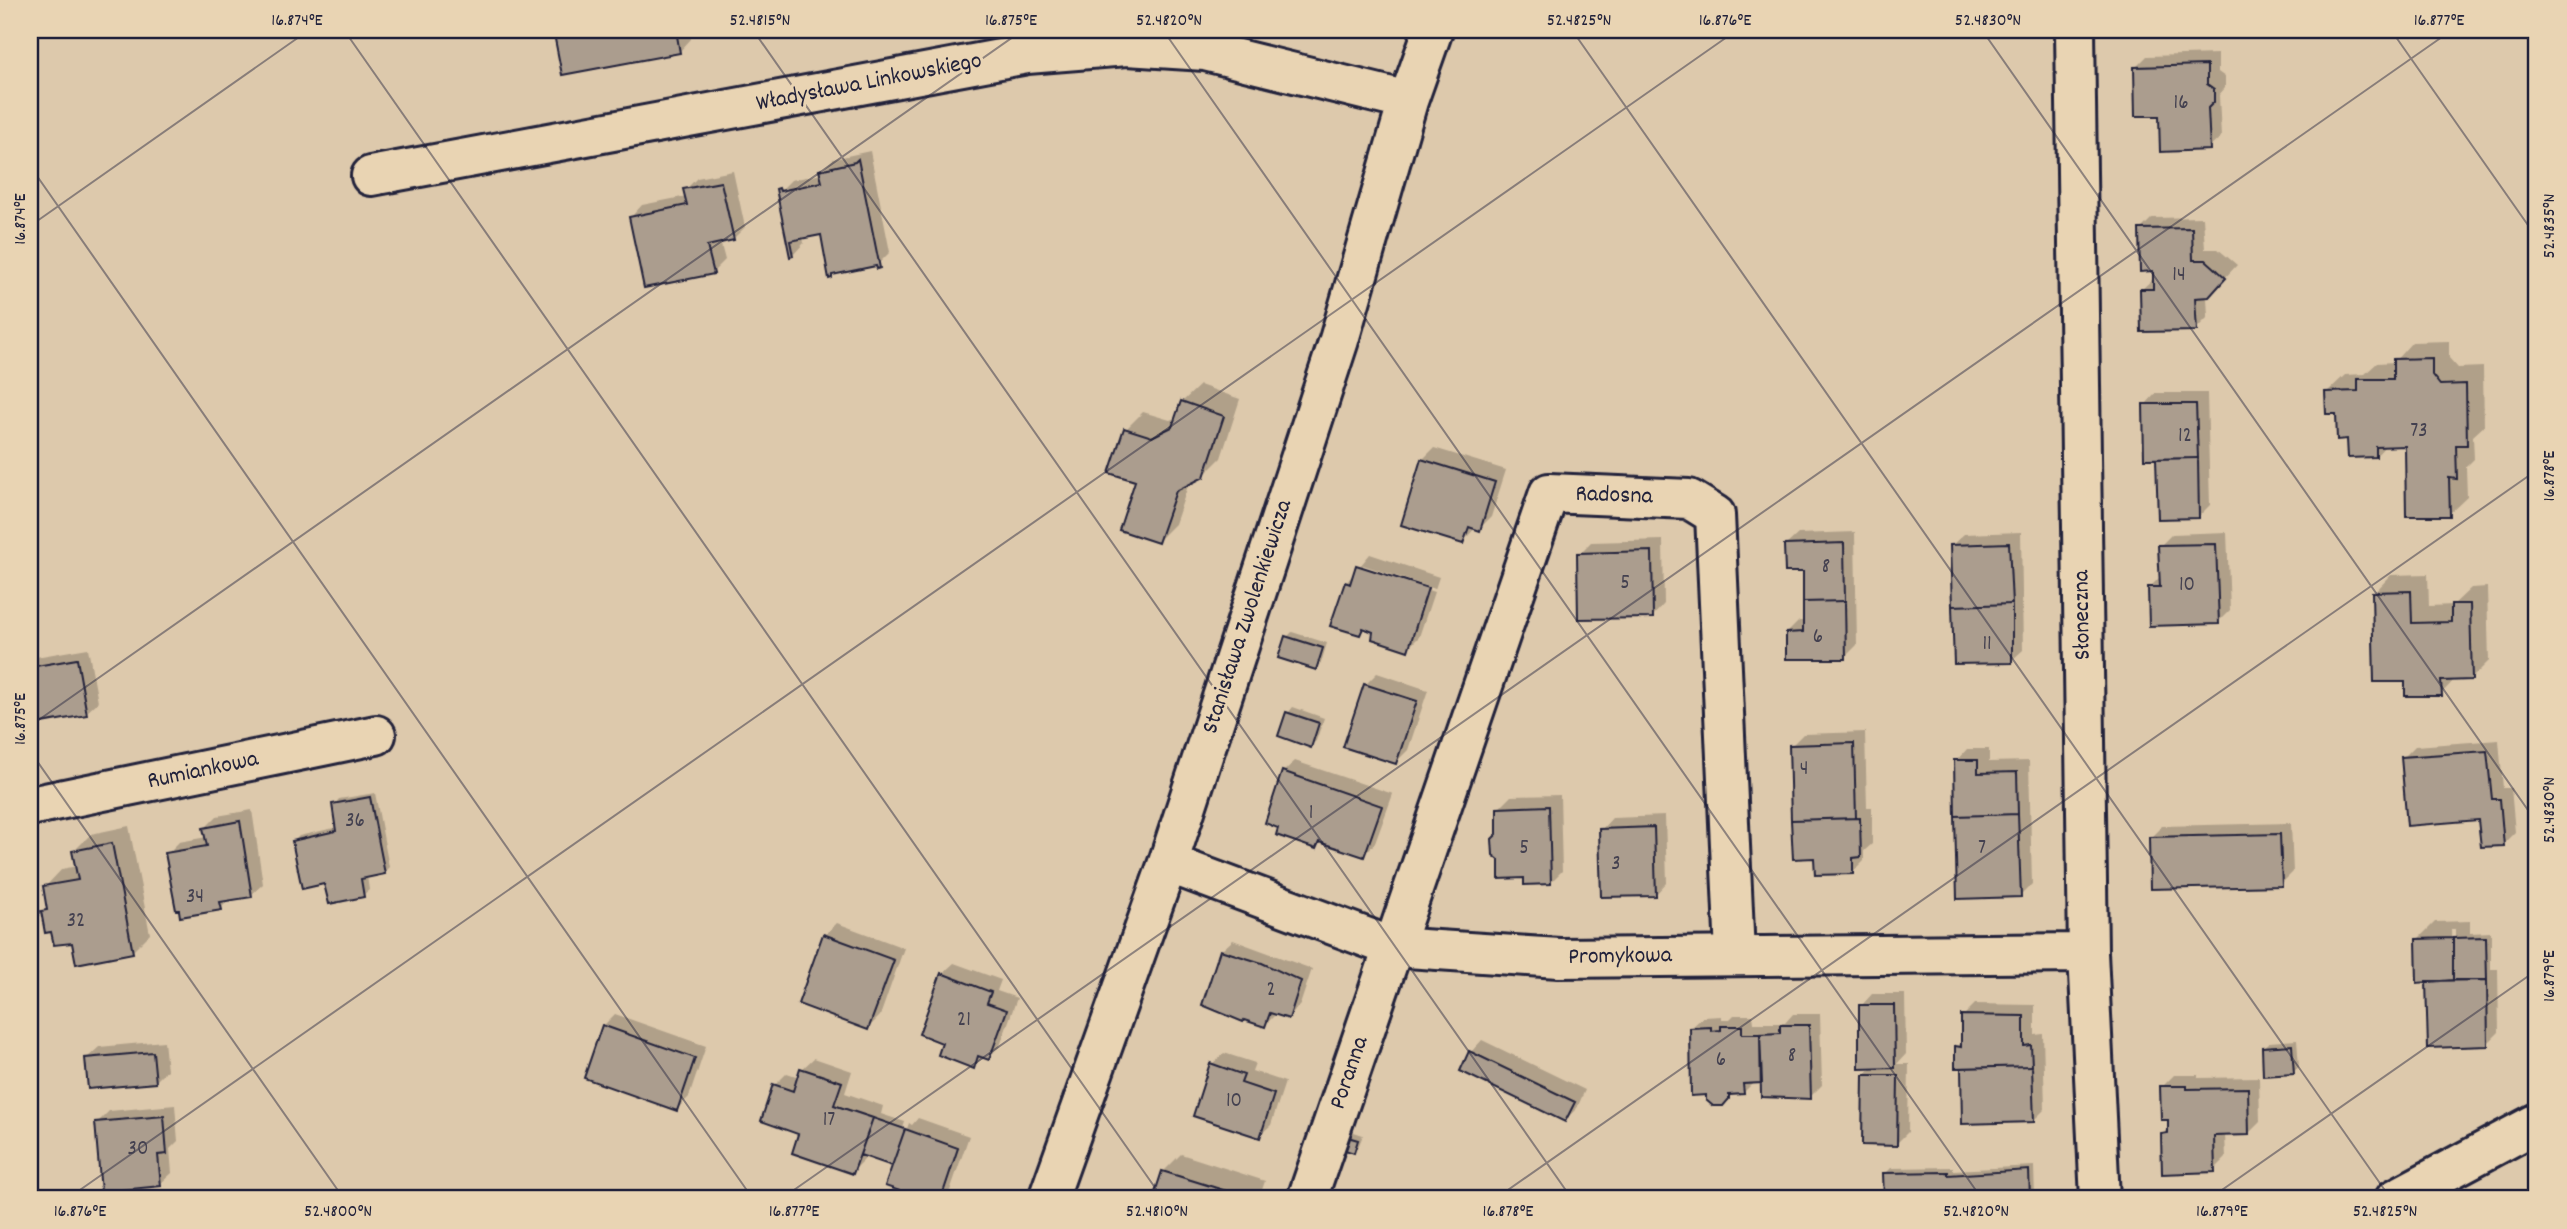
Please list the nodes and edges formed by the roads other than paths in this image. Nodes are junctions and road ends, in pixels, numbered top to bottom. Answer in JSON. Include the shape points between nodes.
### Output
{"nodes":[{"id":1,"x":1433,"y":30,"type":"edge"},
{"id":2,"x":2075,"y":30,"type":"edge"},
{"id":3,"x":1408,"y":101,"type":"junction"},
{"id":4,"x":371,"y":176,"type":"dead end"},
{"id":5,"x":376,"y":735,"type":"dead end"},
{"id":6,"x":30,"y":806,"type":"edge"},
{"id":7,"x":1168,"y":863,"type":"junction"},
{"id":8,"x":1392,"y":947,"type":"junction"},
{"id":9,"x":2088,"y":953,"type":"junction"},
{"id":10,"x":1735,"y":955,"type":"junction"},
{"id":11,"x":2537,"y":1123,"type":"edge"},
{"id":12,"x":2409,"y":1196,"type":"edge"},
{"id":13,"x":1048,"y":1199,"type":"edge"},
{"id":14,"x":1307,"y":1199,"type":"edge"},
{"id":15,"x":2100,"y":1199,"type":"edge"}],
"edges":[{"from":1,"to":3,"type":"street","name":"Stanisława Zwolenkiewicza"},
{"from":2,"to":9,"type":"street","name":"Słoneczna"},
{"from":3,"to":4,"type":"street","name":"Władysława Linkowskiego","via":[[1205,51],[1126,46],[1027,54]]},
{"from":3,"to":7,"type":"street","name":"Stanisława Zwolenkiewicza","via":[[1339,340]]},
{"from":5,"to":6,"type":"street","name":"Rumiankowa"},
{"from":7,"to":8,"type":"street","name":"Promykowa"},
{"from":7,"to":13,"type":"street","name":"Stanisława Zwolenkiewicza"},
{"from":8,"to":10,"type":"street","name":"Promykowa","via":[[1559,958]]},
{"from":8,"to":10,"type":"street","name":"Radosna","via":[[1549,493],[1689,499],[1715,515]]},
{"from":8,"to":14,"type":"street","name":"Poranna"},
{"from":9,"to":10,"type":"street","name":"Promykowa"},
{"from":9,"to":15,"type":"street","name":"Słoneczna"},
{"from":11,"to":12,"type":"street"}]}
